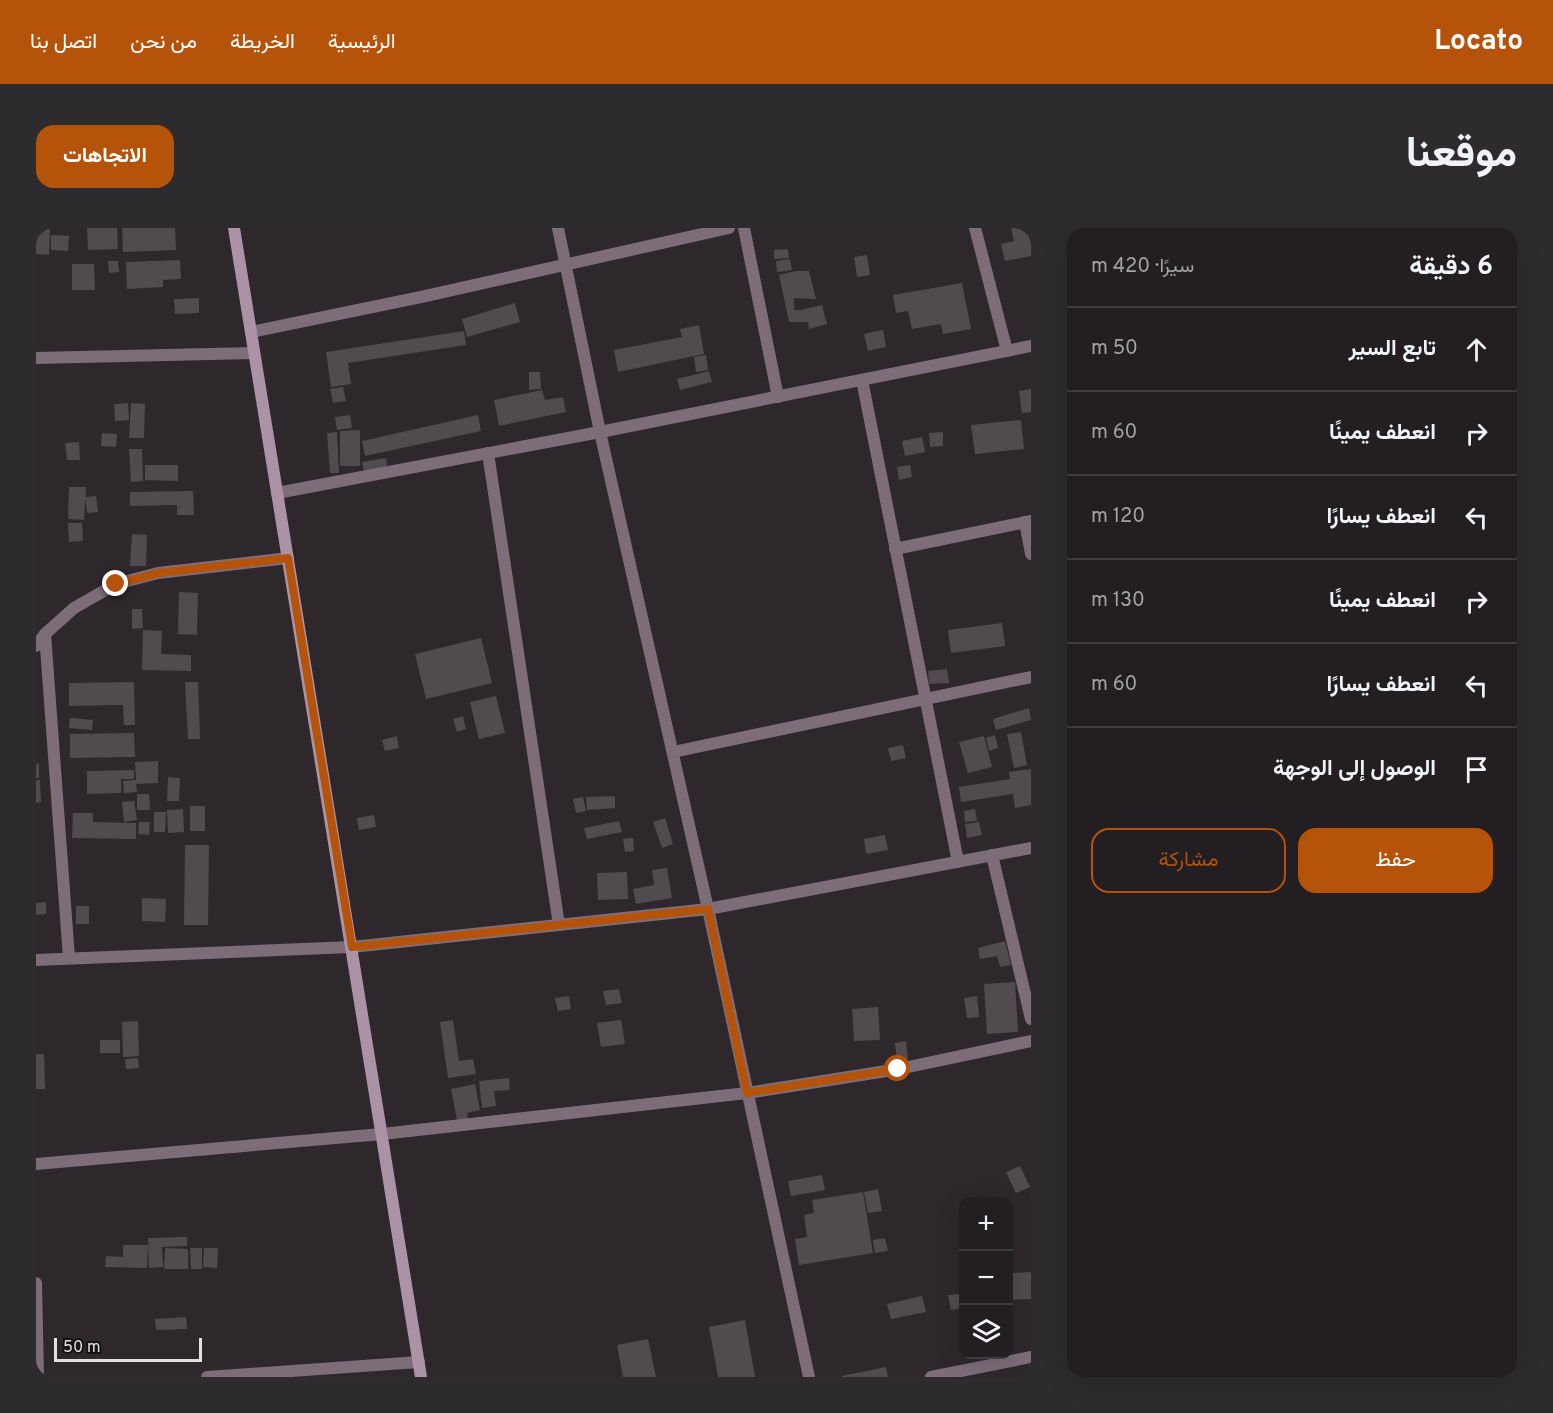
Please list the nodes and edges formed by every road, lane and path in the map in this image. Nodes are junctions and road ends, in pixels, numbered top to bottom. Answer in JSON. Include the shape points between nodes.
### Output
{"nodes":[{"id":1,"x":234,"y":228,"type":"edge"},
{"id":2,"x":558,"y":228,"type":"edge"},
{"id":3,"x":729,"y":228,"type":"edge"},
{"id":4,"x":744,"y":228,"type":"edge"},
{"id":5,"x":975,"y":228,"type":"edge"},
{"id":6,"x":566,"y":264,"type":"junction"},
{"id":7,"x":251,"y":332,"type":"junction"},
{"id":8,"x":1031,"y":346,"type":"edge"},
{"id":9,"x":1007,"y":351,"type":"junction"},
{"id":10,"x":254,"y":353,"type":"junction"},
{"id":11,"x":36,"y":358,"type":"edge"},
{"id":12,"x":862,"y":380,"type":"junction"},
{"id":13,"x":778,"y":397,"type":"junction"},
{"id":14,"x":600,"y":432,"type":"junction"},
{"id":15,"x":488,"y":453,"type":"junction"},
{"id":16,"x":277,"y":493,"type":"junction"},
{"id":17,"x":1028,"y":522,"type":"edge"},
{"id":18,"x":895,"y":549,"type":"junction"},
{"id":19,"x":1031,"y":554,"type":"edge"},
{"id":20,"x":288,"y":558,"type":"junction"},
{"id":21,"x":45,"y":634,"type":"junction"},
{"id":22,"x":36,"y":646,"type":"edge"},
{"id":23,"x":1031,"y":677,"type":"edge"},
{"id":24,"x":925,"y":700,"type":"junction"},
{"id":25,"x":673,"y":752,"type":"junction"},
{"id":26,"x":1031,"y":848,"type":"edge"},
{"id":27,"x":992,"y":855,"type":"junction"},
{"id":28,"x":958,"y":862,"type":"junction"},
{"id":29,"x":708,"y":909,"type":"junction"},
{"id":30,"x":559,"y":925,"type":"junction"},
{"id":31,"x":352,"y":947,"type":"junction"},
{"id":32,"x":69,"y":958,"type":"junction"},
{"id":33,"x":36,"y":960,"type":"edge"},
{"id":34,"x":1031,"y":1019,"type":"edge"},
{"id":35,"x":1031,"y":1041,"type":"edge"},
{"id":36,"x":747,"y":1093,"type":"junction"},
{"id":37,"x":382,"y":1134,"type":"junction"},
{"id":38,"x":36,"y":1164,"type":"edge"},
{"id":39,"x":36,"y":1284,"type":"edge"},
{"id":40,"x":1031,"y":1357,"type":"edge"},
{"id":41,"x":419,"y":1362,"type":"junction"},
{"id":42,"x":38,"y":1377,"type":"edge"},
{"id":43,"x":207,"y":1377,"type":"edge"},
{"id":44,"x":421,"y":1377,"type":"edge"},
{"id":45,"x":809,"y":1377,"type":"edge"},
{"id":46,"x":931,"y":1377,"type":"edge"}],
"edges":[{"from":1,"to":7,"type":"main road"},
{"from":2,"to":6,"type":"street"},
{"from":3,"to":6,"type":"street"},
{"from":4,"to":13,"type":"street"},
{"from":5,"to":9,"type":"street"},
{"from":6,"to":7,"type":"street"},
{"from":6,"to":14,"type":"street"},
{"from":7,"to":10,"type":"main road"},
{"from":8,"to":9,"type":"street"},
{"from":9,"to":12,"type":"street"},
{"from":10,"to":11,"type":"street"},
{"from":10,"to":16,"type":"main road"},
{"from":12,"to":13,"type":"street"},
{"from":12,"to":18,"type":"street"},
{"from":13,"to":14,"type":"street"},
{"from":14,"to":15,"type":"street"},
{"from":14,"to":25,"type":"street"},
{"from":15,"to":16,"type":"street"},
{"from":15,"to":30,"type":"street"},
{"from":16,"to":20,"type":"main road"},
{"from":17,"to":18,"type":"street"},
{"from":17,"to":19,"type":"street"},
{"from":18,"to":24,"type":"street"},
{"from":20,"to":21,"type":"street","via":[[159,573],[116,584],[74,608]]},
{"from":20,"to":31,"type":"main road"},
{"from":21,"to":22,"type":"street"},
{"from":21,"to":32,"type":"street"},
{"from":23,"to":24,"type":"street"},
{"from":24,"to":25,"type":"street"},
{"from":24,"to":28,"type":"street"},
{"from":25,"to":29,"type":"street"},
{"from":26,"to":27,"type":"street"},
{"from":27,"to":28,"type":"street"},
{"from":27,"to":34,"type":"street"},
{"from":28,"to":29,"type":"street"},
{"from":29,"to":30,"type":"street"},
{"from":29,"to":36,"type":"street"},
{"from":30,"to":31,"type":"street"},
{"from":31,"to":32,"type":"street"},
{"from":31,"to":37,"type":"main road"},
{"from":32,"to":33,"type":"street"},
{"from":35,"to":36,"type":"street","via":[[898,1069]]},
{"from":36,"to":37,"type":"street"},
{"from":36,"to":45,"type":"street"},
{"from":37,"to":38,"type":"street"},
{"from":37,"to":41,"type":"main road"},
{"from":39,"to":42,"type":"street"},
{"from":40,"to":46,"type":"street"},
{"from":41,"to":43,"type":"street"},
{"from":41,"to":44,"type":"main road"}]}
